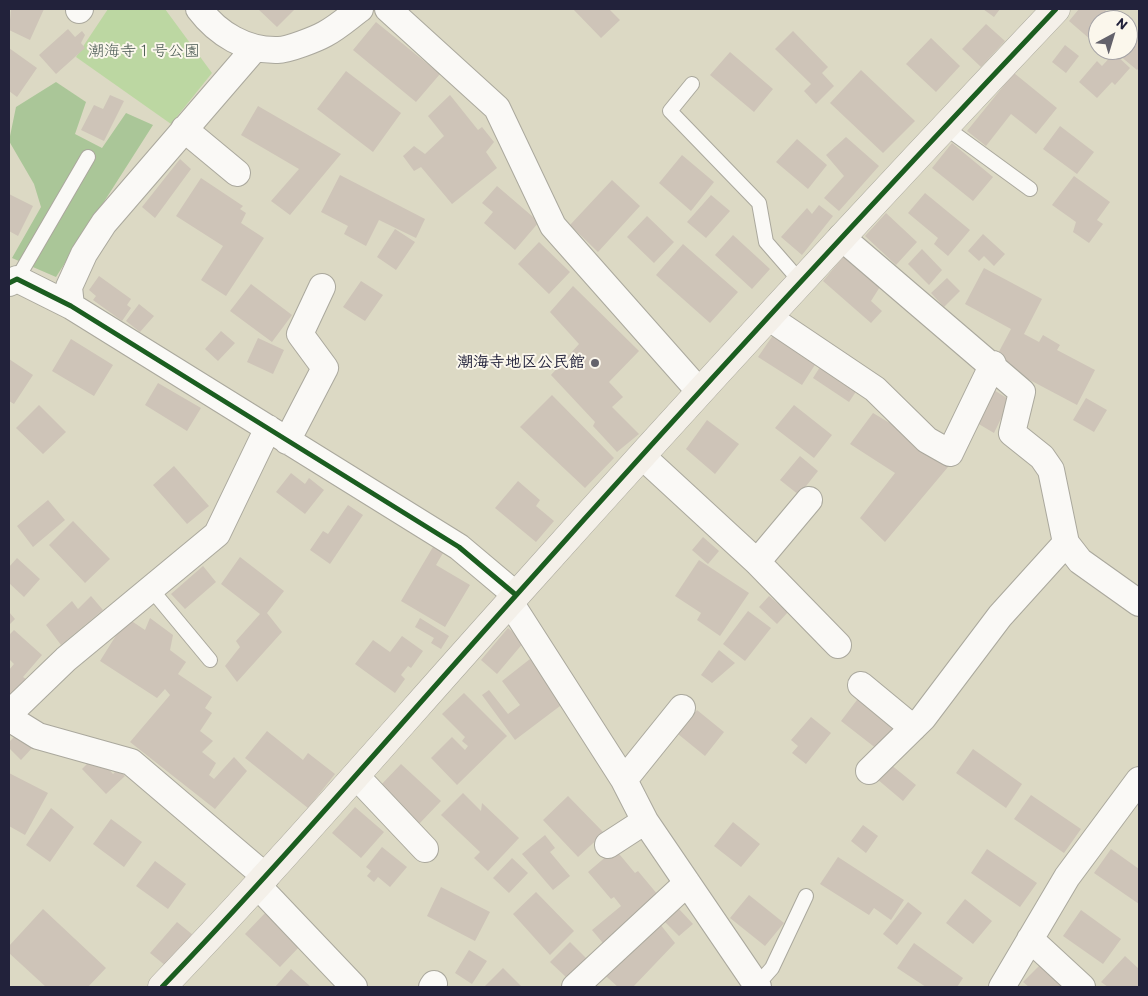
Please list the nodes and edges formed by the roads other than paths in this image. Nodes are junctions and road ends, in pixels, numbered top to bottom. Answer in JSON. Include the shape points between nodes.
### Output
{"nodes":[{"id":1,"x":199,"y":9,"type":"edge"},
{"id":2,"x":360,"y":9,"type":"edge"},
{"id":3,"x":388,"y":9,"type":"edge"},
{"id":4,"x":1056,"y":9,"type":"edge"},
{"id":5,"x":255,"y":48,"type":"junction"},
{"id":6,"x":692,"y":84,"type":"dead end"},
{"id":7,"x":945,"y":126,"type":"junction"},
{"id":8,"x":184,"y":130,"type":"junction"},
{"id":9,"x":88,"y":156,"type":"dead end"},
{"id":10,"x":237,"y":173,"type":"dead end"},
{"id":11,"x":1030,"y":189,"type":"dead end"},
{"id":12,"x":841,"y":237,"type":"junction"},
{"id":13,"x":13,"y":281,"type":"edge"},
{"id":14,"x":800,"y":282,"type":"junction"},
{"id":15,"x":322,"y":287,"type":"dead end"},
{"id":16,"x":71,"y":306,"type":"junction"},
{"id":17,"x":768,"y":317,"type":"junction"},
{"id":18,"x":993,"y":364,"type":"junction"},
{"id":19,"x":700,"y":392,"type":"junction"},
{"id":20,"x":277,"y":434,"type":"junction"},
{"id":21,"x":642,"y":456,"type":"junction"},
{"id":22,"x":809,"y":500,"type":"dead end"},
{"id":23,"x":1066,"y":543,"type":"junction"},
{"id":24,"x":757,"y":562,"type":"junction"},
{"id":25,"x":151,"y":589,"type":"junction"},
{"id":26,"x":513,"y":598,"type":"junction"},
{"id":27,"x":1139,"y":603,"type":"edge"},
{"id":28,"x":838,"y":645,"type":"dead end"},
{"id":29,"x":210,"y":660,"type":"dead end"},
{"id":30,"x":861,"y":684,"type":"dead end"},
{"id":31,"x":682,"y":708,"type":"dead end"},
{"id":32,"x":9,"y":714,"type":"edge"},
{"id":33,"x":9,"y":718,"type":"edge"},
{"id":34,"x":913,"y":728,"type":"junction"},
{"id":35,"x":869,"y":771,"type":"dead end"},
{"id":36,"x":356,"y":776,"type":"junction"},
{"id":37,"x":624,"y":780,"type":"junction"},
{"id":38,"x":1139,"y":780,"type":"edge"},
{"id":39,"x":645,"y":821,"type":"junction"},
{"id":40,"x":608,"y":845,"type":"dead end"},
{"id":41,"x":425,"y":849,"type":"dead end"},
{"id":42,"x":262,"y":882,"type":"junction"},
{"id":43,"x":686,"y":884,"type":"junction"},
{"id":44,"x":806,"y":896,"type":"dead end"},
{"id":45,"x":1030,"y":939,"type":"junction"},
{"id":46,"x":757,"y":986,"type":"edge"},
{"id":47,"x":162,"y":987,"type":"edge"},
{"id":48,"x":354,"y":987,"type":"edge"},
{"id":49,"x":575,"y":987,"type":"edge"},
{"id":50,"x":1002,"y":987,"type":"edge"},
{"id":51,"x":1082,"y":987,"type":"edge"}],
"edges":[{"from":1,"to":5,"type":"street","via":[[210,24],[236,41]]},
{"from":2,"to":5,"type":"street","via":[[326,34],[280,51]]},
{"from":3,"to":19,"type":"street","via":[[497,108],[553,226]]},
{"from":4,"to":7,"type":"street"},
{"from":5,"to":8,"type":"street"},
{"from":6,"to":14,"type":"lane","via":[[670,111],[759,203],[766,242]]},
{"from":7,"to":11,"type":"lane"},
{"from":7,"to":12,"type":"street"},
{"from":8,"to":10,"type":"street"},
{"from":8,"to":16,"type":"street","via":[[104,223],[84,254],[69,287]]},
{"from":9,"to":13,"type":"lane"},
{"from":12,"to":14,"type":"street"},
{"from":12,"to":18,"type":"street"},
{"from":13,"to":16,"type":"street"},
{"from":14,"to":17,"type":"street"},
{"from":15,"to":20,"type":"street","via":[[300,334],[325,368]]},
{"from":16,"to":20,"type":"street"},
{"from":17,"to":18,"type":"street","via":[[875,389],[927,440],[950,453]]},
{"from":17,"to":19,"type":"street"},
{"from":18,"to":23,"type":"street","via":[[1022,392],[1012,433],[1042,457],[1051,470]]},
{"from":19,"to":21,"type":"street"},
{"from":20,"to":25,"type":"street","via":[[217,534]]},
{"from":20,"to":26,"type":"street","via":[[459,547]]},
{"from":21,"to":24,"type":"street"},
{"from":21,"to":26,"type":"street"},
{"from":22,"to":24,"type":"street"},
{"from":23,"to":27,"type":"street","via":[[1080,561]]},
{"from":23,"to":34,"type":"street","via":[[1000,616]]},
{"from":24,"to":28,"type":"street"},
{"from":25,"to":29,"type":"lane"},
{"from":25,"to":32,"type":"street","via":[[66,659]]},
{"from":26,"to":36,"type":"street"},
{"from":26,"to":37,"type":"street"},
{"from":30,"to":34,"type":"street"},
{"from":31,"to":37,"type":"street"},
{"from":33,"to":42,"type":"street","via":[[38,736],[131,762]]},
{"from":34,"to":35,"type":"street"},
{"from":36,"to":41,"type":"street"},
{"from":36,"to":42,"type":"street"},
{"from":37,"to":39,"type":"street"},
{"from":38,"to":45,"type":"street","via":[[1067,876]]},
{"from":39,"to":40,"type":"street"},
{"from":39,"to":43,"type":"street"},
{"from":42,"to":47,"type":"street"},
{"from":42,"to":48,"type":"street"},
{"from":43,"to":46,"type":"street"},
{"from":43,"to":49,"type":"street"},
{"from":44,"to":46,"type":"lane","via":[[772,968]]},
{"from":45,"to":50,"type":"street"},
{"from":45,"to":51,"type":"street"}]}
